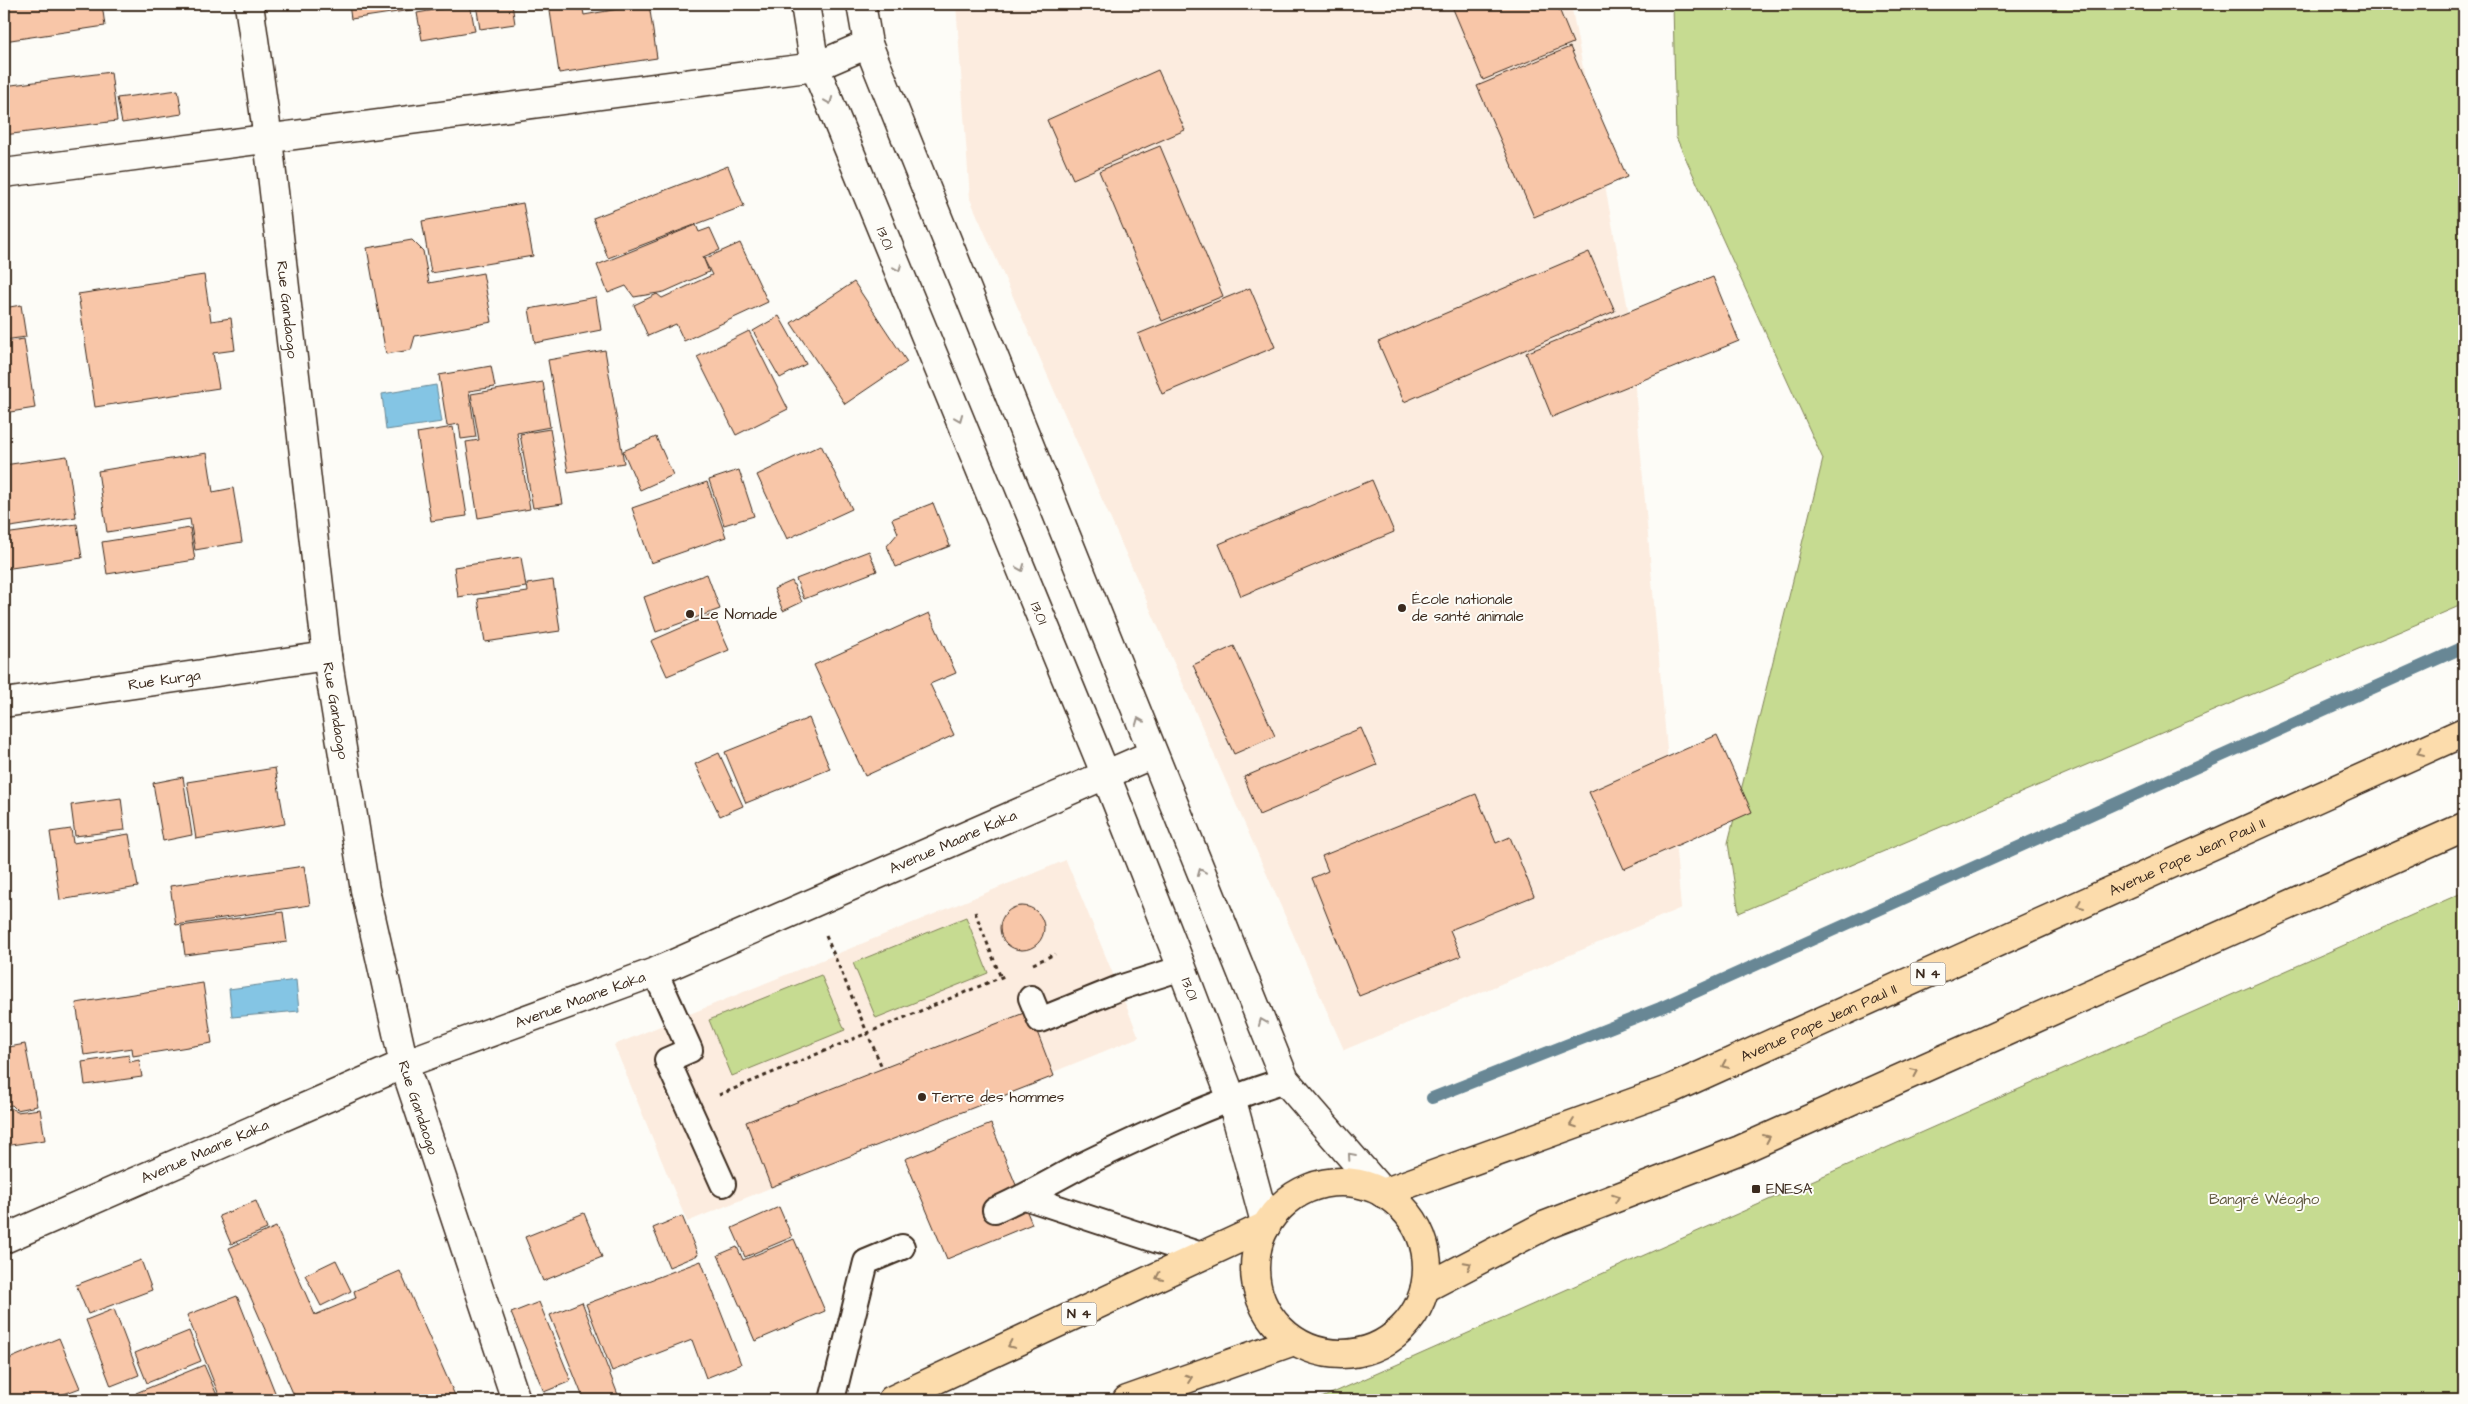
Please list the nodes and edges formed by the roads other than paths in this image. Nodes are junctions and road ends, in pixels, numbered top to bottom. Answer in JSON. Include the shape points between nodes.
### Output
{"nodes":[{"id":1,"x":249,"y":4,"type":"edge"},
{"id":2,"x":805,"y":4,"type":"edge"},
{"id":3,"x":862,"y":4,"type":"edge"},
{"id":4,"x":868,"y":44,"type":"junction"},
{"id":5,"x":815,"y":67,"type":"junction"},
{"id":6,"x":268,"y":139,"type":"junction"},
{"id":7,"x":4,"y":173,"type":"edge"},
{"id":8,"x":326,"y":656,"type":"junction"},
{"id":9,"x":4,"y":703,"type":"edge"},
{"id":10,"x":2464,"y":732,"type":"edge"},
{"id":11,"x":1153,"y":754,"type":"junction"},
{"id":12,"x":1105,"y":773,"type":"junction"},
{"id":13,"x":2464,"y":827,"type":"edge"},
{"id":14,"x":1182,"y":968,"type":"junction"},
{"id":15,"x":655,"y":972,"type":"junction"},
{"id":16,"x":1031,"y":998,"type":"road end"},
{"id":17,"x":404,"y":1064,"type":"junction"},
{"id":18,"x":1285,"y":1080,"type":"junction"},
{"id":19,"x":1231,"y":1097,"type":"junction"},
{"id":20,"x":723,"y":1184,"type":"dead end"},
{"id":21,"x":1382,"y":1192,"type":"junction"},
{"id":22,"x":1025,"y":1197,"type":"junction"},
{"id":23,"x":995,"y":1210,"type":"dead end"},
{"id":24,"x":1266,"y":1226,"type":"junction"},
{"id":25,"x":4,"y":1239,"type":"edge"},
{"id":26,"x":902,"y":1248,"type":"dead end"},
{"id":27,"x":1204,"y":1256,"type":"junction"},
{"id":28,"x":1425,"y":1288,"type":"junction"},
{"id":29,"x":1294,"y":1341,"type":"junction"},
{"id":30,"x":516,"y":1400,"type":"edge"},
{"id":31,"x":832,"y":1400,"type":"edge"},
{"id":32,"x":892,"y":1400,"type":"edge"},
{"id":33,"x":1127,"y":1400,"type":"edge"}],
"edges":[{"from":1,"to":6,"type":"street","name":"Rue Gandaogo"},
{"from":2,"to":5,"type":"street","name":"13.01"},
{"from":3,"to":4,"type":"street"},
{"from":4,"to":5,"type":"street"},
{"from":11,"to":4,"type":"street","one_way":true},
{"from":5,"to":6,"type":"street"},
{"from":5,"to":12,"type":"street","name":"13.01","one_way":true},
{"from":6,"to":7,"type":"street"},
{"from":6,"to":8,"type":"street","name":"Rue Gandaogo"},
{"from":8,"to":9,"type":"street","name":"Rue Kurga"},
{"from":8,"to":17,"type":"street","name":"Rue Gandaogo","via":[[365,890]]},
{"from":10,"to":21,"type":"highway","name":"Avenue Pape Jean Paul II","number":"N 4","one_way":true,"via":[[1671,1089]]},
{"from":11,"to":12,"type":"street","name":"Avenue Maane Kaka"},
{"from":18,"to":11,"type":"street","one_way":true},
{"from":12,"to":14,"type":"street","name":"13.01"},
{"from":12,"to":15,"type":"street","name":"Avenue Maane Kaka"},
{"from":28,"to":13,"type":"highway","one_way":true,"via":[[1546,1225],[1740,1150]]},
{"from":14,"to":16,"type":"lane","via":[[1118,988],[1040,1020]]},
{"from":14,"to":19,"type":"street","name":"13.01"},
{"from":15,"to":17,"type":"street","name":"Avenue Maane Kaka"},
{"from":15,"to":20,"type":"lane","via":[[690,1050],[667,1060]]},
{"from":17,"to":25,"type":"street","name":"Avenue Maane Kaka"},
{"from":17,"to":30,"type":"street","name":"Rue Gandaogo"},
{"from":18,"to":19,"type":"lane"},
{"from":21,"to":18,"type":"street","one_way":true},
{"from":19,"to":22,"type":"lane","via":[[1081,1166]]},
{"from":19,"to":24,"type":"street","name":"13.01"},
{"from":21,"to":24,"type":"highway","number":"N 4","via":[[1357,1184],[1331,1183],[1305,1191],[1283,1205]]},
{"from":21,"to":28,"type":"highway","number":"N 4","via":[[1410,1217],[1420,1234],[1428,1270]]},
{"from":22,"to":23,"type":"lane"},
{"from":22,"to":27,"type":"lane"},
{"from":24,"to":27,"type":"highway","number":"N 4"},
{"from":24,"to":29,"type":"highway","number":"N 4","via":[[1257,1246],[1254,1268],[1257,1289],[1264,1309]]},
{"from":26,"to":31,"type":"lane","via":[[866,1262]]},
{"from":27,"to":32,"type":"highway","number":"N 4","one_way":true},
{"from":28,"to":29,"type":"highway","number":"N 4","via":[[1414,1314],[1397,1334],[1373,1348],[1346,1354],[1319,1352]]},
{"from":33,"to":29,"type":"highway","one_way":true}]}
